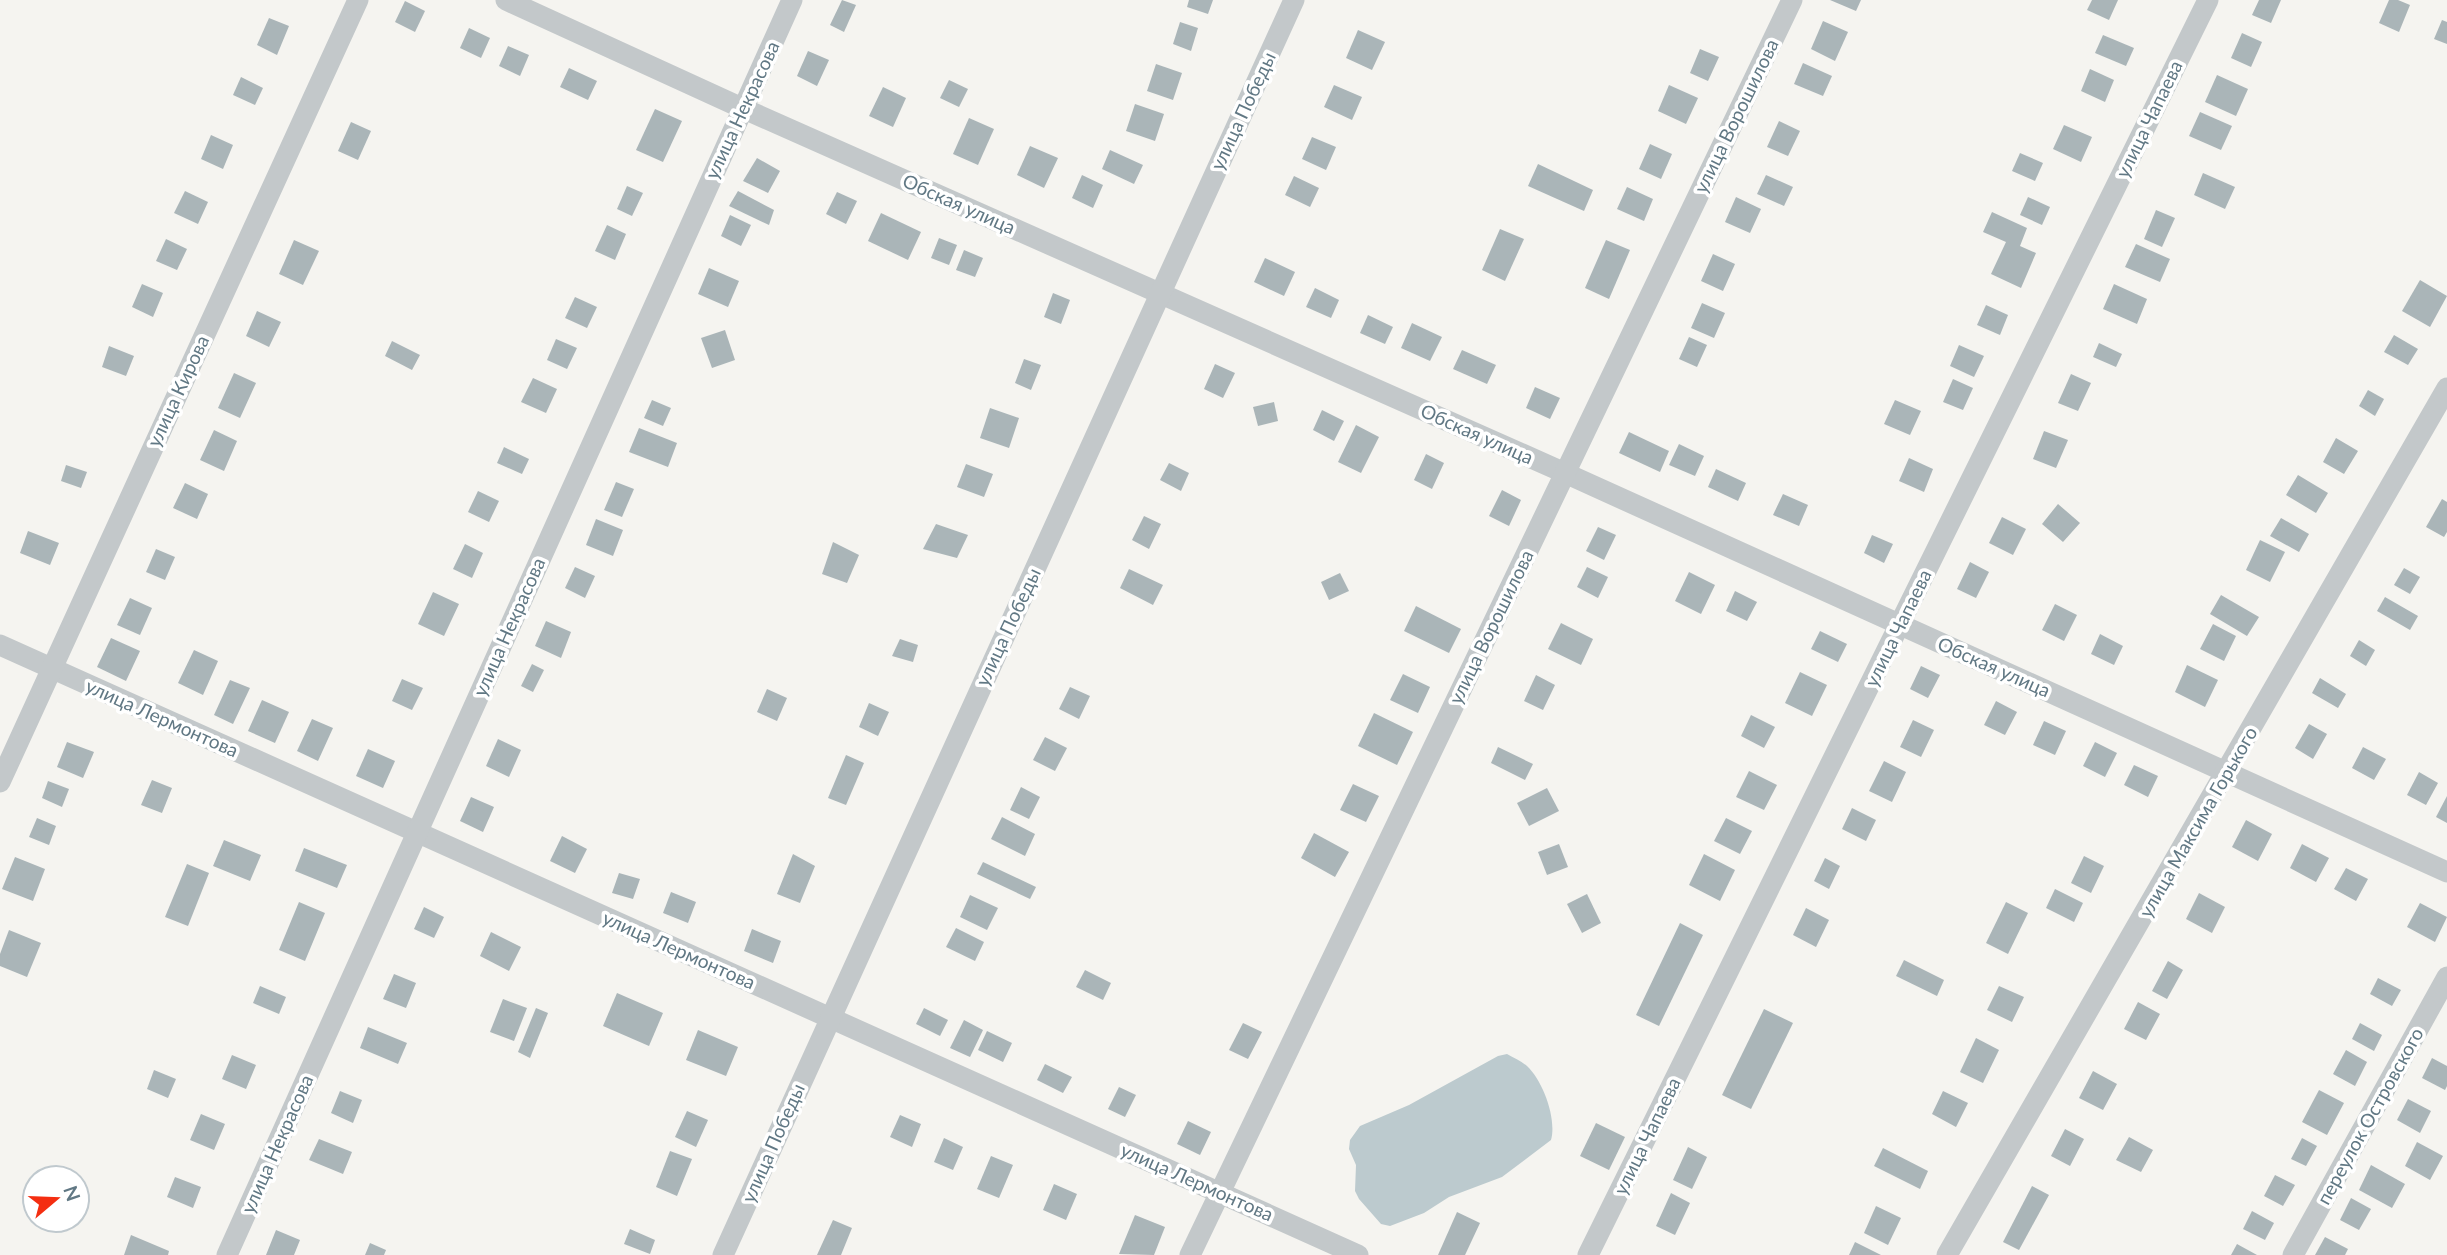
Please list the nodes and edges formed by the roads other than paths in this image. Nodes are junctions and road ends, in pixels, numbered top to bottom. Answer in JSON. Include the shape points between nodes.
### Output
{"nodes":[{"id":1,"x":358,"y":0,"type":"edge"},
{"id":2,"x":506,"y":0,"type":"edge"},
{"id":3,"x":792,"y":0,"type":"edge"},
{"id":4,"x":1294,"y":0,"type":"edge"},
{"id":5,"x":1792,"y":0,"type":"edge"},
{"id":6,"x":2208,"y":0,"type":"edge"},
{"id":7,"x":742,"y":108,"type":"junction"},
{"id":8,"x":1160,"y":293,"type":"junction"},
{"id":9,"x":2447,"y":388,"type":"edge"},
{"id":10,"x":1565,"y":473,"type":"junction"},
{"id":11,"x":1900,"y":624,"type":"junction"},
{"id":12,"x":0,"y":645,"type":"edge"},
{"id":13,"x":51,"y":668,"type":"junction"},
{"id":14,"x":2227,"y":772,"type":"junction"},
{"id":15,"x":0,"y":782,"type":"edge"},
{"id":16,"x":417,"y":832,"type":"junction"},
{"id":17,"x":2447,"y":872,"type":"edge"},
{"id":18,"x":2447,"y":977,"type":"edge"},
{"id":19,"x":829,"y":1017,"type":"junction"},
{"id":20,"x":1220,"y":1192,"type":"junction"},
{"id":21,"x":227,"y":1255,"type":"edge"},
{"id":22,"x":723,"y":1255,"type":"edge"},
{"id":23,"x":1190,"y":1255,"type":"edge"},
{"id":24,"x":1359,"y":1255,"type":"edge"},
{"id":25,"x":1588,"y":1255,"type":"edge"},
{"id":26,"x":1947,"y":1255,"type":"edge"},
{"id":27,"x":2293,"y":1255,"type":"edge"}],
"edges":[{"from":1,"to":13,"type":"street","name":"улица Кирова"},
{"from":2,"to":7,"type":"street","name":"Обская улица"},
{"from":3,"to":7,"type":"street","name":"улица Некрасова"},
{"from":4,"to":8,"type":"street","name":"улица Победы"},
{"from":5,"to":10,"type":"street","name":"улица Ворошилова"},
{"from":6,"to":11,"type":"street","name":"улица Чапаева"},
{"from":7,"to":8,"type":"street","name":"Обская улица"},
{"from":7,"to":16,"type":"street","name":"улица Некрасова"},
{"from":8,"to":10,"type":"street","name":"Обская улица"},
{"from":8,"to":19,"type":"street","name":"улица Победы"},
{"from":9,"to":14,"type":"street","name":"улица Максима Горького"},
{"from":10,"to":11,"type":"street","name":"Обская улица"},
{"from":10,"to":20,"type":"street","name":"улица Ворошилова"},
{"from":11,"to":14,"type":"street","name":"Обская улица"},
{"from":11,"to":25,"type":"street","name":"улица Чапаева"},
{"from":12,"to":13,"type":"street","name":"улица Лермонтова"},
{"from":13,"to":15,"type":"street","name":"улица Кирова"},
{"from":13,"to":16,"type":"street","name":"улица Лермонтова"},
{"from":14,"to":17,"type":"street","name":"Обская улица"},
{"from":14,"to":26,"type":"street","name":"улица Максима Горького"},
{"from":16,"to":19,"type":"street","name":"улица Лермонтова"},
{"from":16,"to":21,"type":"street","name":"улица Некрасова"},
{"from":18,"to":27,"type":"street","name":"переулок Островского"},
{"from":19,"to":20,"type":"street","name":"улица Лермонтова"},
{"from":19,"to":22,"type":"street","name":"улица Победы"},
{"from":20,"to":23,"type":"street","name":"улица Ворошилова"},
{"from":20,"to":24,"type":"street","name":"улица Лермонтова"}]}
